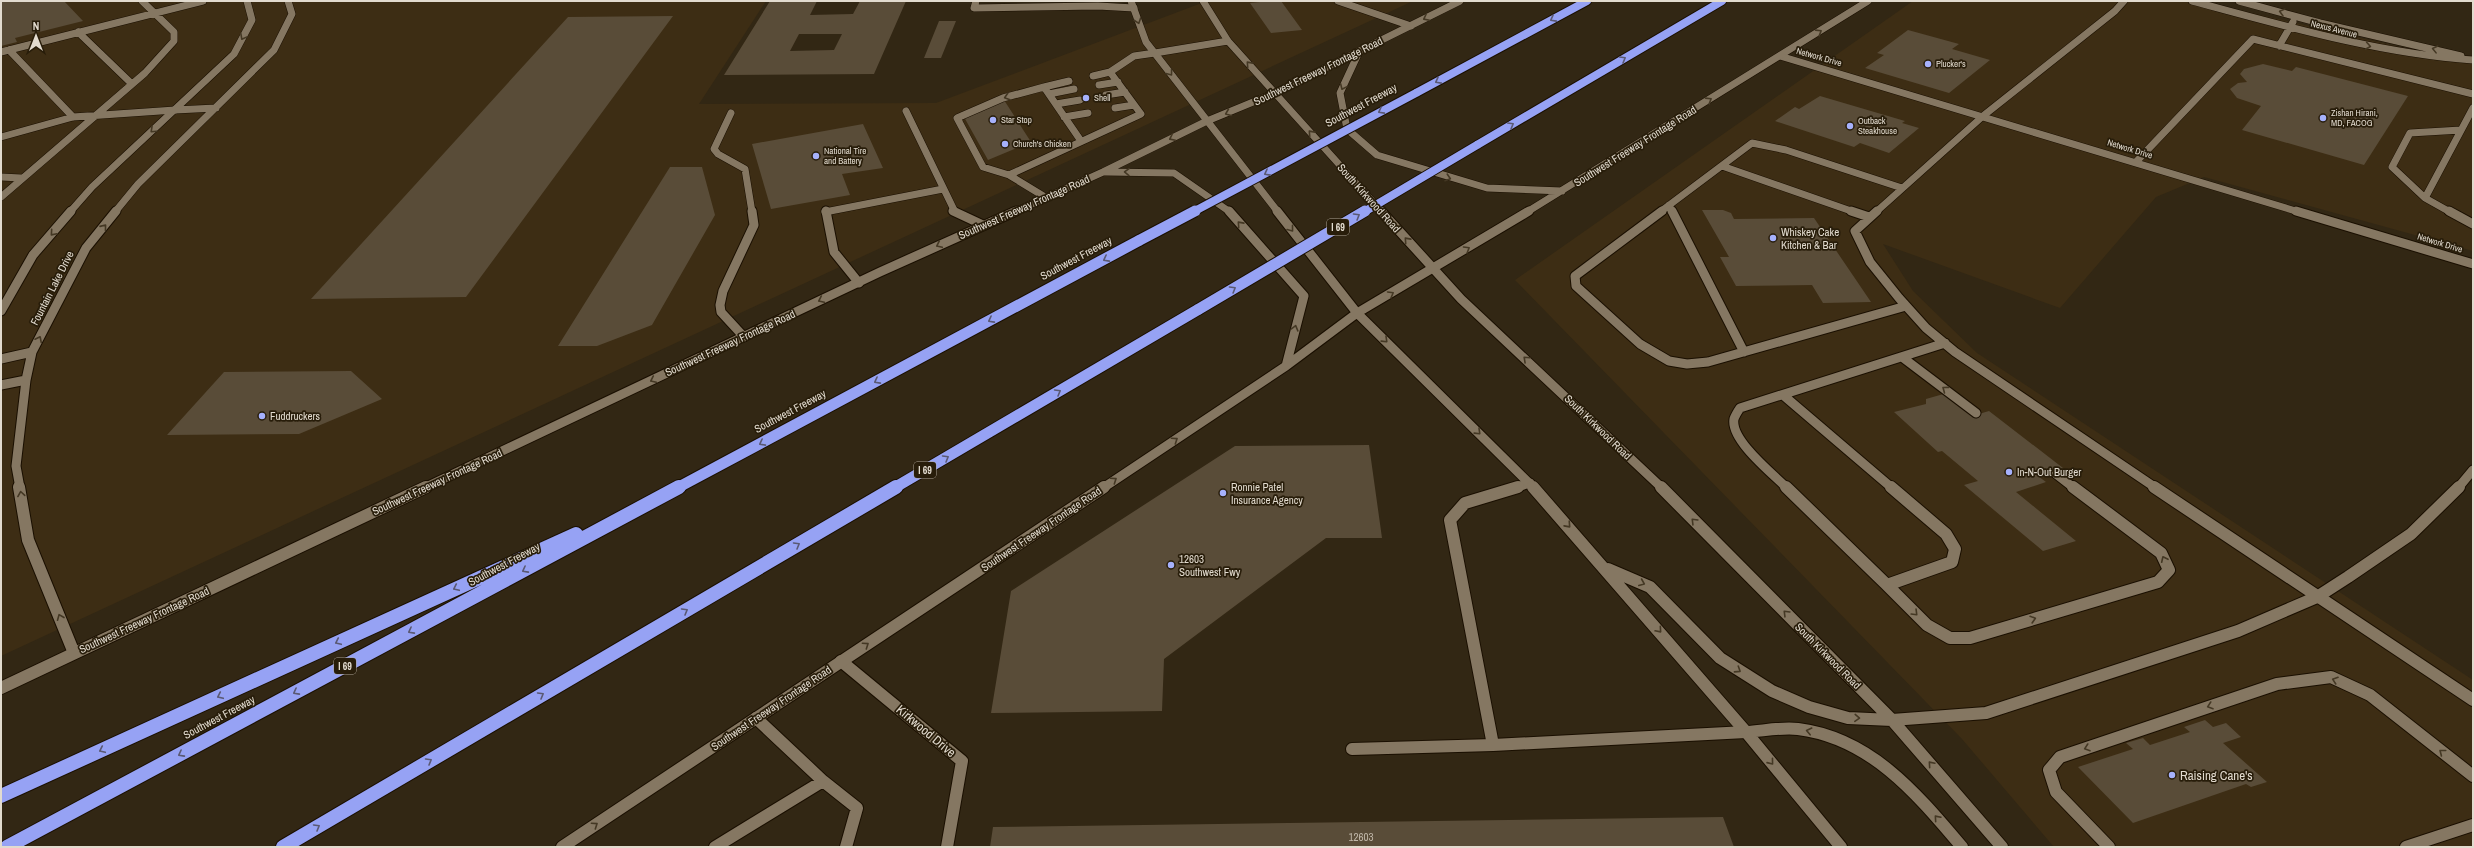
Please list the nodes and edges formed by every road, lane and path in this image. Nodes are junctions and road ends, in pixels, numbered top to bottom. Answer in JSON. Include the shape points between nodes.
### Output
{"nodes":[{"id":1,"x":142,"y":1,"type":"edge"},
{"id":2,"x":203,"y":1,"type":"edge"},
{"id":3,"x":247,"y":1,"type":"edge"},
{"id":4,"x":288,"y":1,"type":"edge"},
{"id":5,"x":976,"y":1,"type":"edge"},
{"id":6,"x":1203,"y":1,"type":"edge"},
{"id":7,"x":1338,"y":1,"type":"edge"},
{"id":8,"x":1460,"y":1,"type":"edge"},
{"id":9,"x":1587,"y":1,"type":"edge"},
{"id":10,"x":1722,"y":1,"type":"edge"},
{"id":11,"x":1868,"y":1,"type":"edge"},
{"id":12,"x":2124,"y":1,"type":"edge"},
{"id":13,"x":2192,"y":1,"type":"edge"},
{"id":14,"x":2239,"y":1,"type":"edge"},
{"id":15,"x":1098,"y":4,"type":"edge"},
{"id":16,"x":1132,"y":5,"type":"edge"},
{"id":17,"x":154,"y":13,"type":"junction"},
{"id":18,"x":2298,"y":17,"type":"junction"},
{"id":19,"x":1411,"y":26,"type":"junction"},
{"id":20,"x":2289,"y":26,"type":"junction"},
{"id":21,"x":78,"y":32,"type":"junction"},
{"id":22,"x":1228,"y":41,"type":"junction"},
{"id":23,"x":2279,"y":46,"type":"junction"},
{"id":24,"x":9,"y":50,"type":"junction"},
{"id":25,"x":1,"y":52,"type":"edge"},
{"id":26,"x":1359,"y":52,"type":"junction"},
{"id":27,"x":1155,"y":53,"type":"junction"},
{"id":28,"x":1780,"y":56,"type":"junction"},
{"id":29,"x":2473,"y":60,"type":"edge"},
{"id":30,"x":1110,"y":72,"type":"junction"},
{"id":31,"x":1093,"y":76,"type":"dead end"},
{"id":32,"x":1069,"y":81,"type":"dead end"},
{"id":33,"x":1118,"y":82,"type":"junction"},
{"id":34,"x":132,"y":84,"type":"junction"},
{"id":35,"x":1099,"y":85,"type":"dead end"},
{"id":36,"x":1046,"y":90,"type":"junction"},
{"id":37,"x":1074,"y":90,"type":"dead end"},
{"id":38,"x":1125,"y":92,"type":"junction"},
{"id":39,"x":1275,"y":93,"type":"junction"},
{"id":40,"x":2473,"y":94,"type":"edge"},
{"id":41,"x":1106,"y":95,"type":"dead end"},
{"id":42,"x":1080,"y":100,"type":"dead end"},
{"id":43,"x":1056,"y":104,"type":"junction"},
{"id":44,"x":1134,"y":105,"type":"junction"},
{"id":45,"x":216,"y":108,"type":"junction"},
{"id":46,"x":1115,"y":108,"type":"dead end"},
{"id":47,"x":2473,"y":108,"type":"edge"},
{"id":48,"x":175,"y":110,"type":"junction"},
{"id":49,"x":906,"y":111,"type":"dead end"},
{"id":50,"x":731,"y":113,"type":"dead end"},
{"id":51,"x":1088,"y":113,"type":"dead end"},
{"id":52,"x":98,"y":114,"type":"junction"},
{"id":53,"x":1984,"y":116,"type":"junction"},
{"id":54,"x":73,"y":117,"type":"junction"},
{"id":55,"x":1064,"y":117,"type":"junction"},
{"id":56,"x":1207,"y":121,"type":"junction"},
{"id":57,"x":2462,"y":130,"type":"junction"},
{"id":58,"x":1,"y":137,"type":"edge"},
{"id":59,"x":1081,"y":141,"type":"junction"},
{"id":60,"x":2136,"y":162,"type":"junction"},
{"id":61,"x":1722,"y":166,"type":"junction"},
{"id":62,"x":1103,"y":172,"type":"junction"},
{"id":63,"x":1009,"y":175,"type":"junction"},
{"id":64,"x":1,"y":177,"type":"edge"},
{"id":65,"x":21,"y":178,"type":"junction"},
{"id":66,"x":1902,"y":188,"type":"junction"},
{"id":67,"x":943,"y":189,"type":"junction"},
{"id":68,"x":1562,"y":191,"type":"junction"},
{"id":69,"x":1,"y":197,"type":"edge"},
{"id":70,"x":1045,"y":197,"type":"junction"},
{"id":71,"x":2425,"y":198,"type":"junction"},
{"id":72,"x":1669,"y":206,"type":"junction"},
{"id":73,"x":1869,"y":217,"type":"junction"},
{"id":74,"x":2473,"y":224,"type":"edge"},
{"id":75,"x":982,"y":225,"type":"junction"},
{"id":76,"x":2473,"y":264,"type":"edge"},
{"id":77,"x":1433,"y":269,"type":"junction"},
{"id":78,"x":859,"y":283,"type":"junction"},
{"id":79,"x":1906,"y":306,"type":"junction"},
{"id":80,"x":1,"y":311,"type":"edge"},
{"id":81,"x":1357,"y":313,"type":"junction"},
{"id":82,"x":744,"y":337,"type":"junction"},
{"id":83,"x":1945,"y":343,"type":"junction"},
{"id":84,"x":32,"y":352,"type":"junction"},
{"id":85,"x":1744,"y":352,"type":"junction"},
{"id":86,"x":1902,"y":357,"type":"junction"},
{"id":87,"x":1,"y":359,"type":"edge"},
{"id":88,"x":1286,"y":366,"type":"junction"},
{"id":89,"x":26,"y":380,"type":"junction"},
{"id":90,"x":1,"y":386,"type":"edge"},
{"id":91,"x":1783,"y":395,"type":"junction"},
{"id":92,"x":1976,"y":413,"type":"dead end"},
{"id":93,"x":2473,"y":470,"type":"edge"},
{"id":94,"x":2056,"y":474,"type":"dead end"},
{"id":95,"x":1530,"y":483,"type":"junction"},
{"id":96,"x":683,"y":485,"type":"junction"},
{"id":97,"x":1606,"y":568,"type":"junction"},
{"id":98,"x":1887,"y":585,"type":"junction"},
{"id":99,"x":2316,"y":597,"type":"junction"},
{"id":100,"x":74,"y":653,"type":"junction"},
{"id":101,"x":841,"y":661,"type":"junction"},
{"id":102,"x":1,"y":688,"type":"edge"},
{"id":103,"x":2473,"y":700,"type":"edge"},
{"id":104,"x":756,"y":718,"type":"junction"},
{"id":105,"x":1892,"y":720,"type":"junction"},
{"id":106,"x":1746,"y":732,"type":"junction"},
{"id":107,"x":1494,"y":745,"type":"junction"},
{"id":108,"x":1352,"y":749,"type":"dead end"},
{"id":109,"x":2473,"y":776,"type":"edge"},
{"id":110,"x":823,"y":781,"type":"junction"},
{"id":111,"x":1,"y":796,"type":"edge"},
{"id":112,"x":2473,"y":825,"type":"edge"},
{"id":113,"x":7,"y":847,"type":"edge"},
{"id":114,"x":283,"y":847,"type":"edge"},
{"id":115,"x":562,"y":847,"type":"edge"},
{"id":116,"x":715,"y":847,"type":"edge"},
{"id":117,"x":846,"y":847,"type":"edge"},
{"id":118,"x":947,"y":847,"type":"edge"},
{"id":119,"x":1841,"y":847,"type":"edge"},
{"id":120,"x":1962,"y":847,"type":"edge"},
{"id":121,"x":2002,"y":847,"type":"edge"},
{"id":122,"x":2109,"y":847,"type":"edge"},
{"id":123,"x":2406,"y":847,"type":"edge"}],
"edges":[{"from":1,"to":17,"type":"main road"},
{"from":2,"to":17,"type":"main road"},
{"from":3,"to":48,"type":"main road","one_way":true,"via":[[252,20],[234,54]]},
{"from":4,"to":45,"type":"main road","name":"Fountain Lake Drive","via":[[292,14],[274,50]]},
{"from":5,"to":15,"type":"main road","via":[[974,8]]},
{"from":6,"to":22,"type":"main road","name":"South Kirkwood Road"},
{"from":7,"to":19,"type":"main road"},
{"from":8,"to":19,"type":"main road","name":"Southwest Freeway Frontage Road","one_way":true},
{"from":9,"to":96,"type":"highway","name":"Southwest Freeway","number":"I 69","one_way":true,"bridge":true},
{"from":114,"to":10,"type":"highway","number":"I 69","one_way":true,"bridge":true},
{"from":28,"to":11,"type":"main road","name":"Southwest Freeway Frontage Road","one_way":true},
{"from":12,"to":53,"type":"main road"},
{"from":13,"to":20,"type":"main road","name":"Nexus Avenue"},
{"from":18,"to":14,"type":"main road","name":"Nexus Avenue","one_way":true},
{"from":15,"to":16,"type":"main road"},
{"from":16,"to":27,"type":"main road","one_way":true,"via":[[1144,36]]},
{"from":17,"to":21,"type":"main road"},
{"from":17,"to":34,"type":"main road","via":[[174,32],[174,41]]},
{"from":18,"to":20,"type":"main road"},
{"from":29,"to":18,"type":"main road","name":"Nexus Avenue","one_way":true},
{"from":19,"to":26,"type":"main road","name":"Southwest Freeway Frontage Road"},
{"from":20,"to":23,"type":"main road"},
{"from":20,"to":29,"type":"main road","name":"Nexus Avenue","one_way":true,"via":[[2372,47],[2437,59]]},
{"from":21,"to":24,"type":"main road"},
{"from":21,"to":34,"type":"main road"},
{"from":22,"to":27,"type":"main road"},
{"from":39,"to":22,"type":"main road","name":"South Kirkwood Road","one_way":true},
{"from":23,"to":40,"type":"main road"},
{"from":23,"to":60,"type":"main road","via":[[2253,39]]},
{"from":24,"to":25,"type":"main road"},
{"from":24,"to":54,"type":"main road"},
{"from":26,"to":39,"type":"main road","name":"Southwest Freeway Frontage Road"},
{"from":26,"to":68,"type":"main road","one_way":true,"via":[[1340,93],[1347,129],[1377,155],[1487,188]]},
{"from":27,"to":30,"type":"main road","via":[[1134,56]]},
{"from":27,"to":56,"type":"main road","one_way":true},
{"from":28,"to":53,"type":"main road","name":"Network Drive"},
{"from":68,"to":28,"type":"main road","name":"Southwest Freeway Frontage Road","one_way":true},
{"from":30,"to":31,"type":"main road"},
{"from":30,"to":33,"type":"main road"},
{"from":32,"to":36,"type":"main road"},
{"from":33,"to":35,"type":"main road"},
{"from":33,"to":38,"type":"main road"},
{"from":34,"to":52,"type":"main road"},
{"from":36,"to":37,"type":"main road"},
{"from":36,"to":43,"type":"main road"},
{"from":36,"to":63,"type":"main road","one_way":true,"via":[[1003,98],[957,118],[983,167]]},
{"from":38,"to":41,"type":"main road"},
{"from":38,"to":44,"type":"main road"},
{"from":39,"to":56,"type":"main road","name":"Southwest Freeway Frontage Road","one_way":true},
{"from":77,"to":39,"type":"main road","name":"South Kirkwood Road","one_way":true},
{"from":42,"to":43,"type":"main road"},
{"from":43,"to":55,"type":"main road"},
{"from":44,"to":46,"type":"main road"},
{"from":44,"to":59,"type":"main road","via":[[1141,114]]},
{"from":45,"to":48,"type":"main road"},
{"from":84,"to":45,"type":"main road","name":"Fountain Lake Drive","one_way":true,"via":[[86,248],[138,184]]},
{"from":47,"to":57,"type":"main road"},
{"from":48,"to":52,"type":"main road"},
{"from":48,"to":80,"type":"main road","one_way":true,"via":[[87,193],[33,255]]},
{"from":49,"to":67,"type":"main road"},
{"from":50,"to":82,"type":"main road","via":[[714,149],[718,154],[745,169],[754,224],[723,291],[720,305],[721,312]]},
{"from":51,"to":55,"type":"main road"},
{"from":52,"to":54,"type":"main road"},
{"from":52,"to":65,"type":"main road"},
{"from":53,"to":60,"type":"main road","name":"Network Drive"},
{"from":53,"to":66,"type":"main road"},
{"from":54,"to":58,"type":"main road"},
{"from":55,"to":59,"type":"main road"},
{"from":56,"to":62,"type":"main road","name":"Southwest Freeway Frontage Road","one_way":true},
{"from":56,"to":81,"type":"main road","one_way":true},
{"from":57,"to":71,"type":"main road"},
{"from":57,"to":71,"type":"main road","via":[[2410,133],[2392,167]]},
{"from":59,"to":63,"type":"main road"},
{"from":60,"to":76,"type":"main road","name":"Network Drive"},
{"from":61,"to":66,"type":"main road","via":[[1752,143],[1763,144]]},
{"from":61,"to":72,"type":"main road"},
{"from":61,"to":73,"type":"main road"},
{"from":62,"to":70,"type":"main road","name":"Southwest Freeway Frontage Road"},
{"from":88,"to":62,"type":"main road","one_way":true,"via":[[1304,296],[1228,211],[1174,173]]},
{"from":63,"to":70,"type":"main road"},
{"from":64,"to":65,"type":"main road"},
{"from":65,"to":69,"type":"main road"},
{"from":66,"to":73,"type":"main road"},
{"from":67,"to":75,"type":"main road","via":[[954,211]]},
{"from":67,"to":78,"type":"main road","via":[[825,211],[834,252]]},
{"from":77,"to":68,"type":"main road","name":"Southwest Freeway Frontage Road","one_way":true},
{"from":70,"to":75,"type":"main road","name":"Southwest Freeway Frontage Road"},
{"from":71,"to":74,"type":"main road"},
{"from":72,"to":85,"type":"main road"},
{"from":72,"to":85,"type":"main road","via":[[1575,276],[1576,286],[1626,333],[1662,359],[1684,364],[1708,362]]},
{"from":73,"to":79,"type":"main road","via":[[1855,231],[1870,262]]},
{"from":75,"to":78,"type":"main road","name":"Southwest Freeway Frontage Road","one_way":true},
{"from":81,"to":77,"type":"main road","name":"Southwest Freeway Frontage Road","one_way":true},
{"from":105,"to":77,"type":"main road","name":"South Kirkwood Road","one_way":true,"via":[[1663,489],[1461,299]]},
{"from":78,"to":82,"type":"main road","name":"Southwest Freeway Frontage Road","one_way":true},
{"from":79,"to":83,"type":"main road"},
{"from":79,"to":85,"type":"main road"},
{"from":81,"to":88,"type":"main road","name":"Southwest Freeway Frontage Road"},
{"from":81,"to":95,"type":"main road","one_way":true},
{"from":82,"to":100,"type":"main road","name":"Southwest Freeway Frontage Road","one_way":true},
{"from":83,"to":86,"type":"main road"},
{"from":83,"to":99,"type":"main road"},
{"from":84,"to":87,"type":"main road"},
{"from":84,"to":89,"type":"main road","name":"Fountain Lake Drive"},
{"from":86,"to":91,"type":"main road"},
{"from":92,"to":86,"type":"main road","one_way":true},
{"from":101,"to":88,"type":"main road","name":"Southwest Freeway Frontage Road","one_way":true},
{"from":89,"to":90,"type":"main road"},
{"from":100,"to":89,"type":"main road","name":"Fountain Lake Drive","one_way":true,"via":[[28,540],[16,466]]},
{"from":91,"to":98,"type":"main road","via":[[1740,408],[1734,420],[1737,435],[1748,450]]},
{"from":91,"to":98,"type":"main road","via":[[1926,515],[1946,534],[1955,549],[1952,562]]},
{"from":93,"to":99,"type":"main road","via":[[2470,476],[2410,534]]},
{"from":98,"to":94,"type":"main road","one_way":true,"via":[[1927,625],[1950,638],[1970,638],[2158,582],[2169,570],[2161,553]]},
{"from":95,"to":97,"type":"main road","one_way":true},
{"from":95,"to":107,"type":"main road","via":[[1465,503],[1450,520]]},
{"from":96,"to":111,"type":"highway","one_way":true},
{"from":96,"to":113,"type":"highway","name":"Southwest Freeway","number":"I 69","one_way":true},
{"from":97,"to":105,"type":"main road","one_way":true,"via":[[1650,587],[1720,658],[1772,691],[1809,707],[1848,718]]},
{"from":97,"to":106,"type":"main road","one_way":true},
{"from":99,"to":103,"type":"main road"},
{"from":99,"to":105,"type":"main road","via":[[2238,631],[1986,713]]},
{"from":100,"to":102,"type":"main road","name":"Southwest Freeway Frontage Road"},
{"from":101,"to":104,"type":"main road","name":"Southwest Freeway Frontage Road"},
{"from":101,"to":118,"type":"main road","name":"Kirkwood Drive","via":[[962,761]]},
{"from":104,"to":110,"type":"main road"},
{"from":115,"to":104,"type":"main road","name":"Southwest Freeway Frontage Road","one_way":true},
{"from":121,"to":105,"type":"main road","name":"South Kirkwood Road","one_way":true},
{"from":106,"to":107,"type":"main road"},
{"from":106,"to":119,"type":"main road","one_way":true},
{"from":120,"to":106,"type":"main road","one_way":true,"via":[[1908,784],[1879,759],[1846,742],[1798,728]]},
{"from":107,"to":108,"type":"main road"},
{"from":109,"to":122,"type":"main road","one_way":true,"via":[[2370,695],[2332,677],[2277,684],[2060,757],[2049,770],[2056,792]]},
{"from":110,"to":116,"type":"main road"},
{"from":110,"to":117,"type":"main road","via":[[856,808]]},
{"from":112,"to":123,"type":"main road"}]}
